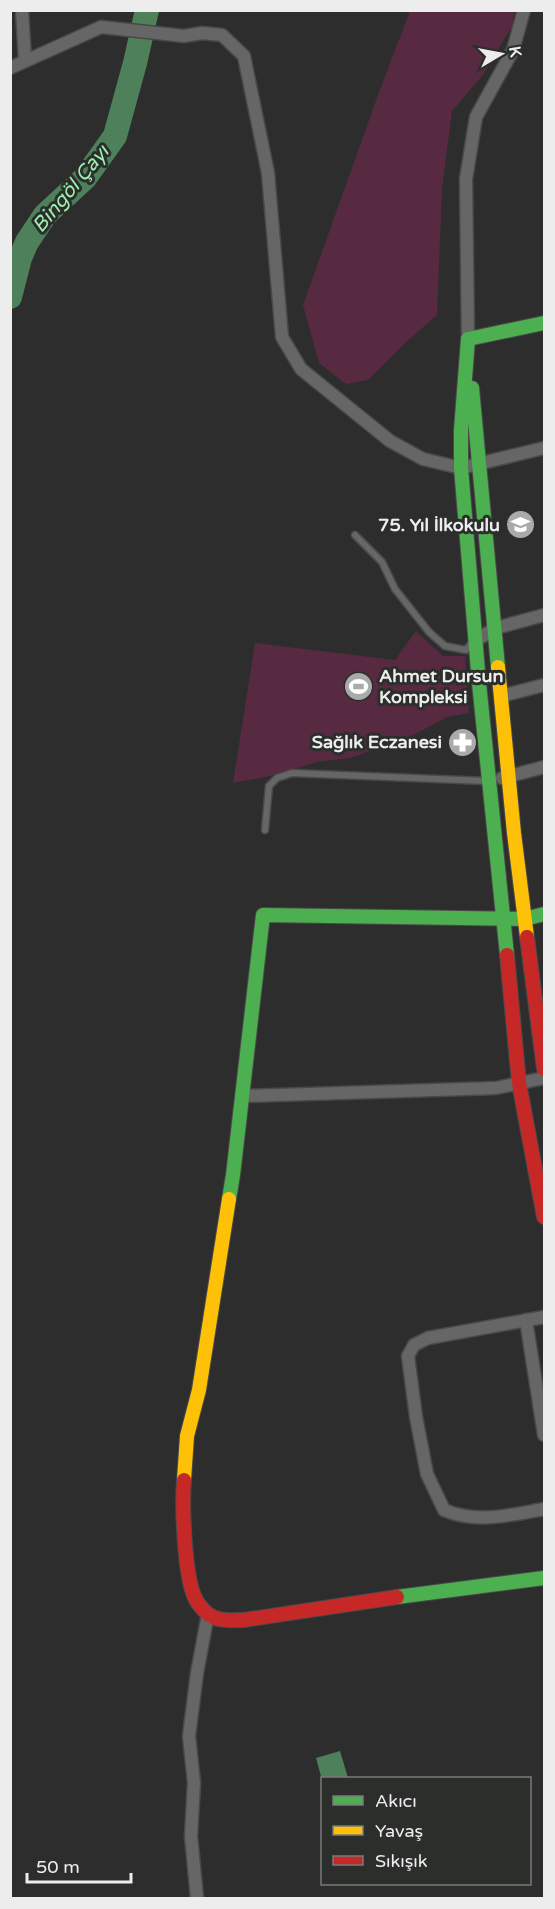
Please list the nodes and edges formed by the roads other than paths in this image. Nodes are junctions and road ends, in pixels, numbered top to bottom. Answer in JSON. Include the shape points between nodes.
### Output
{"nodes":[{"id":1,"x":22,"y":10,"type":"edge"},
{"id":2,"x":524,"y":10,"type":"edge"},
{"id":3,"x":25,"y":60,"type":"junction"},
{"id":4,"x":10,"y":68,"type":"edge"},
{"id":5,"x":544,"y":323,"type":"edge"},
{"id":6,"x":468,"y":339,"type":"junction"},
{"id":7,"x":544,"y":448,"type":"edge"},
{"id":8,"x":479,"y":464,"type":"junction"},
{"id":9,"x":461,"y":468,"type":"junction"},
{"id":10,"x":355,"y":535,"type":"dead end"},
{"id":11,"x":544,"y":615,"type":"edge"},
{"id":12,"x":496,"y":628,"type":"junction"},
{"id":13,"x":476,"y":640,"type":"junction"},
{"id":14,"x":544,"y":685,"type":"edge"},
{"id":15,"x":501,"y":696,"type":"junction"},
{"id":16,"x":544,"y":767,"type":"edge"},
{"id":17,"x":509,"y":776,"type":"junction"},
{"id":18,"x":490,"y":781,"type":"junction"},
{"id":19,"x":265,"y":830,"type":"dead end"},
{"id":20,"x":544,"y":914,"type":"edge"},
{"id":21,"x":504,"y":919,"type":"junction"},
{"id":22,"x":525,"y":919,"type":"junction"},
{"id":23,"x":544,"y":1069,"type":"edge"},
{"id":24,"x":544,"y":1078,"type":"edge"},
{"id":25,"x":519,"y":1083,"type":"junction"},
{"id":26,"x":244,"y":1096,"type":"junction"},
{"id":27,"x":544,"y":1217,"type":"edge"},
{"id":28,"x":544,"y":1317,"type":"edge"},
{"id":29,"x":526,"y":1320,"type":"junction"},
{"id":30,"x":544,"y":1435,"type":"edge"},
{"id":31,"x":544,"y":1509,"type":"edge"},
{"id":32,"x":544,"y":1578,"type":"edge"},
{"id":33,"x":207,"y":1614,"type":"junction"},
{"id":34,"x":197,"y":1899,"type":"edge"}],
"edges":[{"from":1,"to":3,"type":"street"},
{"from":2,"to":6,"type":"street","via":[[513,50],[476,117],[474,128],[466,179]]},
{"from":3,"to":4,"type":"street"},
{"from":3,"to":9,"type":"street","via":[[101,27],[184,36],[222,35],[244,56],[268,173],[282,337],[301,369],[390,441],[423,459]]},
{"from":5,"to":6,"type":"street"},
{"from":6,"to":8,"type":"street"},
{"from":6,"to":9,"type":"street"},
{"from":7,"to":8,"type":"street"},
{"from":8,"to":9,"type":"street"},
{"from":8,"to":12,"type":"street"},
{"from":9,"to":13,"type":"street"},
{"from":10,"to":13,"type":"lane","via":[[381,562],[395,589],[429,632],[445,646],[466,650]]},
{"from":11,"to":12,"type":"street"},
{"from":12,"to":13,"type":"street"},
{"from":12,"to":15,"type":"street"},
{"from":13,"to":18,"type":"street"},
{"from":14,"to":15,"type":"street"},
{"from":15,"to":17,"type":"street"},
{"from":16,"to":17,"type":"street"},
{"from":17,"to":18,"type":"street"},
{"from":17,"to":22,"type":"street"},
{"from":18,"to":19,"type":"lane","via":[[292,774],[269,786]]},
{"from":18,"to":21,"type":"street"},
{"from":20,"to":22,"type":"street"},
{"from":21,"to":22,"type":"street"},
{"from":21,"to":25,"type":"street"},
{"from":21,"to":26,"type":"street","via":[[263,915]]},
{"from":22,"to":23,"type":"street"},
{"from":24,"to":25,"type":"street"},
{"from":25,"to":26,"type":"street","via":[[496,1088]]},
{"from":25,"to":27,"type":"street"},
{"from":26,"to":33,"type":"street","via":[[184,1470],[190,1582],[196,1600]]},
{"from":28,"to":29,"type":"street"},
{"from":29,"to":30,"type":"street"},
{"from":29,"to":31,"type":"street","via":[[428,1338],[414,1345],[408,1356],[427,1474],[444,1510],[459,1516],[490,1518]]},
{"from":32,"to":33,"type":"street","via":[[244,1620],[219,1620]]},
{"from":33,"to":34,"type":"street","via":[[189,1736]]}]}
